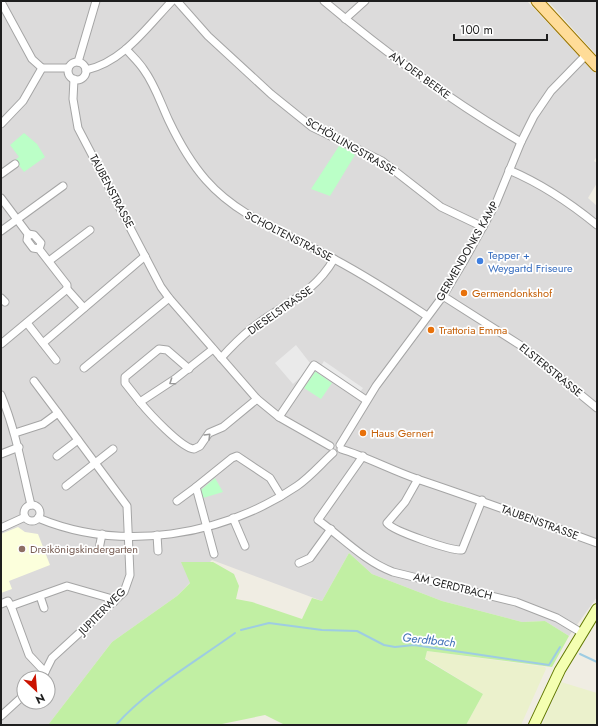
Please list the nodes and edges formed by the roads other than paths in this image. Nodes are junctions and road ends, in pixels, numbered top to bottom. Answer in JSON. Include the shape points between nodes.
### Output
{"nodes":[{"id":1,"x":96,"y":1,"type":"edge"},
{"id":2,"x":172,"y":1,"type":"edge"},
{"id":3,"x":177,"y":1,"type":"edge"},
{"id":4,"x":324,"y":1,"type":"edge"},
{"id":5,"x":365,"y":1,"type":"edge"},
{"id":6,"x":537,"y":1,"type":"edge"},
{"id":7,"x":1,"y":2,"type":"edge"},
{"id":8,"x":345,"y":19,"type":"junction"},
{"id":9,"x":126,"y":49,"type":"junction"},
{"id":10,"x":587,"y":54,"type":"junction"},
{"id":11,"x":78,"y":62,"type":"junction"},
{"id":12,"x":597,"y":66,"type":"edge"},
{"id":13,"x":42,"y":68,"type":"junction"},
{"id":14,"x":68,"y":68,"type":"junction"},
{"id":15,"x":86,"y":70,"type":"junction"},
{"id":16,"x":74,"y":79,"type":"junction"},
{"id":17,"x":1,"y":124,"type":"edge"},
{"id":18,"x":521,"y":142,"type":"junction"},
{"id":19,"x":15,"y":164,"type":"dead end"},
{"id":20,"x":509,"y":170,"type":"junction"},
{"id":21,"x":1,"y":174,"type":"edge"},
{"id":22,"x":63,"y":186,"type":"dead end"},
{"id":23,"x":1,"y":198,"type":"edge"},
{"id":24,"x":17,"y":219,"type":"junction"},
{"id":25,"x":597,"y":225,"type":"edge"},
{"id":26,"x":483,"y":227,"type":"junction"},
{"id":27,"x":90,"y":230,"type":"dead end"},
{"id":28,"x":1,"y":231,"type":"edge"},
{"id":29,"x":145,"y":256,"type":"junction"},
{"id":30,"x":334,"y":259,"type":"junction"},
{"id":31,"x":49,"y":261,"type":"junction"},
{"id":32,"x":67,"y":289,"type":"junction"},
{"id":33,"x":443,"y":296,"type":"junction"},
{"id":34,"x":168,"y":298,"type":"junction"},
{"id":35,"x":84,"y":308,"type":"junction"},
{"id":36,"x":427,"y":316,"type":"junction"},
{"id":37,"x":27,"y":323,"type":"junction"},
{"id":38,"x":43,"y":343,"type":"junction"},
{"id":39,"x":1,"y":344,"type":"edge"},
{"id":40,"x":213,"y":349,"type":"junction"},
{"id":41,"x":221,"y":358,"type":"junction"},
{"id":42,"x":56,"y":360,"type":"dead end"},
{"id":43,"x":84,"y":368,"type":"dead end"},
{"id":44,"x":189,"y":368,"type":"junction"},
{"id":45,"x":34,"y":381,"type":"dead end"},
{"id":46,"x":1,"y":395,"type":"edge"},
{"id":47,"x":257,"y":399,"type":"junction"},
{"id":48,"x":366,"y":400,"type":"junction"},
{"id":49,"x":140,"y":402,"type":"junction"},
{"id":50,"x":597,"y":408,"type":"edge"},
{"id":51,"x":58,"y":413,"type":"junction"},
{"id":52,"x":279,"y":417,"type":"junction"},
{"id":53,"x":14,"y":433,"type":"junction"},
{"id":54,"x":78,"y":440,"type":"junction"},
{"id":55,"x":19,"y":447,"type":"junction"},
{"id":56,"x":340,"y":447,"type":"junction"},
{"id":57,"x":113,"y":449,"type":"dead end"},
{"id":58,"x":332,"y":449,"type":"junction"},
{"id":59,"x":1,"y":454,"type":"edge"},
{"id":60,"x":57,"y":456,"type":"dead end"},
{"id":61,"x":363,"y":456,"type":"junction"},
{"id":62,"x":95,"y":463,"type":"junction"},
{"id":63,"x":418,"y":479,"type":"junction"},
{"id":64,"x":66,"y":486,"type":"dead end"},
{"id":65,"x":196,"y":487,"type":"junction"},
{"id":66,"x":281,"y":496,"type":"junction"},
{"id":67,"x":482,"y":500,"type":"junction"},
{"id":68,"x":177,"y":501,"type":"dead end"},
{"id":69,"x":31,"y":505,"type":"junction"},
{"id":70,"x":24,"y":517,"type":"junction"},
{"id":71,"x":38,"y":518,"type":"junction"},
{"id":72,"x":233,"y":518,"type":"junction"},
{"id":73,"x":207,"y":527,"type":"junction"},
{"id":74,"x":1,"y":528,"type":"edge"},
{"id":75,"x":331,"y":529,"type":"junction"},
{"id":76,"x":102,"y":534,"type":"junction"},
{"id":77,"x":157,"y":535,"type":"junction"},
{"id":78,"x":129,"y":537,"type":"junction"},
{"id":79,"x":597,"y":543,"type":"edge"},
{"id":80,"x":245,"y":546,"type":"dead end"},
{"id":81,"x":99,"y":549,"type":"dead end"},
{"id":82,"x":158,"y":551,"type":"dead end"},
{"id":83,"x":214,"y":554,"type":"dead end"},
{"id":84,"x":299,"y":563,"type":"dead end"},
{"id":85,"x":40,"y":596,"type":"junction"},
{"id":86,"x":114,"y":602,"type":"junction"},
{"id":87,"x":1,"y":604,"type":"edge"},
{"id":88,"x":11,"y":606,"type":"junction"},
{"id":89,"x":44,"y":608,"type":"dead end"},
{"id":90,"x":597,"y":609,"type":"edge"},
{"id":91,"x":582,"y":633,"type":"junction"},
{"id":92,"x":40,"y":670,"type":"edge"},
{"id":93,"x":46,"y":670,"type":"edge"},
{"id":94,"x":16,"y":702,"type":"edge"},
{"id":95,"x":2,"y":714,"type":"edge"},
{"id":96,"x":534,"y":725,"type":"edge"}],
"edges":[{"from":1,"to":11,"type":"street"},
{"from":2,"to":9,"type":"street"},
{"from":3,"to":26,"type":"street","name":"SCHÖLLINGSTRASSE","via":[[208,36],[271,94],[312,127],[382,161],[441,207]]},
{"from":4,"to":8,"type":"street","name":"AN DER BEEKE"},
{"from":5,"to":8,"type":"street"},
{"from":6,"to":10,"type":"main road"},
{"from":7,"to":13,"type":"street","via":[[32,59]]},
{"from":8,"to":18,"type":"street","name":"AN DER BEEKE","via":[[475,115]]},
{"from":9,"to":15,"type":"street","via":[[100,66]]},
{"from":9,"to":30,"type":"street","name":"SCHOLTENSTRASSE","via":[[144,70],[170,124],[193,163],[220,194],[260,223]]},
{"from":10,"to":12,"type":"main road"},
{"from":10,"to":18,"type":"street","name":"GERMENDONKS KAMP","via":[[551,91]]},
{"from":11,"to":14,"type":"street","via":[[72,63]]},
{"from":11,"to":15,"type":"street","via":[[82,63]]},
{"from":13,"to":14,"type":"street"},
{"from":13,"to":17,"type":"street","via":[[22,101]]},
{"from":14,"to":16,"type":"street","via":[[70,76]]},
{"from":15,"to":16,"type":"street","via":[[82,78]]},
{"from":16,"to":29,"type":"street","name":"TAUBENSTRASSE","via":[[73,99],[78,128]]},
{"from":18,"to":20,"type":"street","name":"GERMENDONKS KAMP"},
{"from":19,"to":21,"type":"street"},
{"from":20,"to":25,"type":"street","via":[[552,191]]},
{"from":20,"to":26,"type":"street","name":"GERMENDONKS KAMP"},
{"from":22,"to":24,"type":"street"},
{"from":23,"to":24,"type":"street"},
{"from":24,"to":28,"type":"street"},
{"from":24,"to":31,"type":"street","via":[[28,234],[27,240],[33,248],[39,249]]},
{"from":26,"to":33,"type":"street","name":"GERMENDONKS KAMP"},
{"from":27,"to":31,"type":"street"},
{"from":29,"to":34,"type":"street","name":"TAUBENSTRASSE"},
{"from":29,"to":35,"type":"street"},
{"from":30,"to":36,"type":"street","name":"SCHOLTENSTRASSE","via":[[395,294]]},
{"from":30,"to":41,"type":"street","name":"DIESELSTRASSE","via":[[312,288],[252,328]]},
{"from":31,"to":32,"type":"street","via":[[67,285]]},
{"from":32,"to":35,"type":"street"},
{"from":32,"to":37,"type":"street"},
{"from":33,"to":36,"type":"street","name":"GERMENDONKS KAMP"},
{"from":33,"to":50,"type":"street","name":"ELSTERSTRASSE","via":[[520,345]]},
{"from":34,"to":40,"type":"street","name":"TAUBENSTRASSE"},
{"from":34,"to":43,"type":"street"},
{"from":35,"to":38,"type":"street"},
{"from":36,"to":48,"type":"street","name":"GERMENDONKS KAMP"},
{"from":37,"to":38,"type":"street"},
{"from":37,"to":39,"type":"street"},
{"from":38,"to":42,"type":"street"},
{"from":40,"to":41,"type":"street","name":"TAUBENSTRASSE"},
{"from":40,"to":44,"type":"street"},
{"from":41,"to":47,"type":"street","name":"TAUBENSTRASSE"},
{"from":44,"to":49,"type":"street","one_way":true},
{"from":44,"to":49,"type":"street","via":[[167,350],[159,349],[125,377],[125,383]]},
{"from":45,"to":51,"type":"street","name":"JUPITERWEG"},
{"from":46,"to":53,"type":"street"},
{"from":49,"to":47,"type":"street","one_way":true,"via":[[159,423],[194,449],[200,446],[209,433],[223,427]]},
{"from":47,"to":52,"type":"street","name":"TAUBENSTRASSE"},
{"from":48,"to":52,"type":"street","via":[[314,364]]},
{"from":48,"to":56,"type":"street","name":"GERMENDONKS KAMP"},
{"from":51,"to":53,"type":"street","via":[[43,424]]},
{"from":51,"to":54,"type":"street","name":"JUPITERWEG"},
{"from":52,"to":58,"type":"street","name":"TAUBENSTRASSE"},
{"from":53,"to":55,"type":"street"},
{"from":54,"to":60,"type":"street"},
{"from":54,"to":62,"type":"street","name":"JUPITERWEG"},
{"from":55,"to":59,"type":"street"},
{"from":55,"to":69,"type":"street"},
{"from":56,"to":58,"type":"street","via":[[335,442]]},
{"from":56,"to":61,"type":"street","name":"TAUBENSTRASSE"},
{"from":57,"to":62,"type":"street"},
{"from":58,"to":66,"type":"street","via":[[308,478]]},
{"from":61,"to":63,"type":"street","name":"TAUBENSTRASSE"},
{"from":61,"to":75,"type":"street","name":"AM GERDTBACH","via":[[318,520]]},
{"from":62,"to":64,"type":"street"},
{"from":62,"to":78,"type":"street","name":"JUPITERWEG","via":[[127,506]]},
{"from":63,"to":67,"type":"street","name":"TAUBENSTRASSE"},
{"from":63,"to":67,"type":"street","via":[[405,502],[387,522],[398,531],[430,542],[462,550]]},
{"from":65,"to":66,"type":"street","via":[[237,456],[270,478]]},
{"from":65,"to":68,"type":"street"},
{"from":65,"to":73,"type":"street"},
{"from":66,"to":72,"type":"street"},
{"from":67,"to":79,"type":"street","name":"TAUBENSTRASSE"},
{"from":69,"to":70,"type":"street","via":[[24,510]]},
{"from":69,"to":71,"type":"street","via":[[38,509]]},
{"from":70,"to":71,"type":"street","via":[[30,521]]},
{"from":70,"to":74,"type":"street"},
{"from":71,"to":76,"type":"street","via":[[76,530]]},
{"from":72,"to":73,"type":"street"},
{"from":72,"to":80,"type":"street"},
{"from":73,"to":77,"type":"street"},
{"from":73,"to":83,"type":"street"},
{"from":75,"to":84,"type":"street","via":[[310,558]]},
{"from":75,"to":91,"type":"street","name":"AM GERDTBACH","via":[[378,566],[393,572],[516,602],[557,618]]},
{"from":76,"to":78,"type":"street"},
{"from":76,"to":81,"type":"street"},
{"from":77,"to":78,"type":"street"},
{"from":77,"to":82,"type":"street"},
{"from":78,"to":86,"type":"street","name":"JUPITERWEG","via":[[129,581],[124,592]]},
{"from":85,"to":86,"type":"street","via":[[67,586],[109,598]]},
{"from":85,"to":88,"type":"street"},
{"from":85,"to":89,"type":"street"},
{"from":86,"to":93,"type":"street","name":"JUPITERWEG","via":[[52,658]]},
{"from":87,"to":88,"type":"street","via":[[8,602]]},
{"from":88,"to":92,"type":"street","name":"JUPITERWEG","via":[[29,655]]},
{"from":90,"to":91,"type":"main road"},
{"from":91,"to":96,"type":"main road","via":[[560,670]]},
{"from":94,"to":95,"type":"street"}]}
